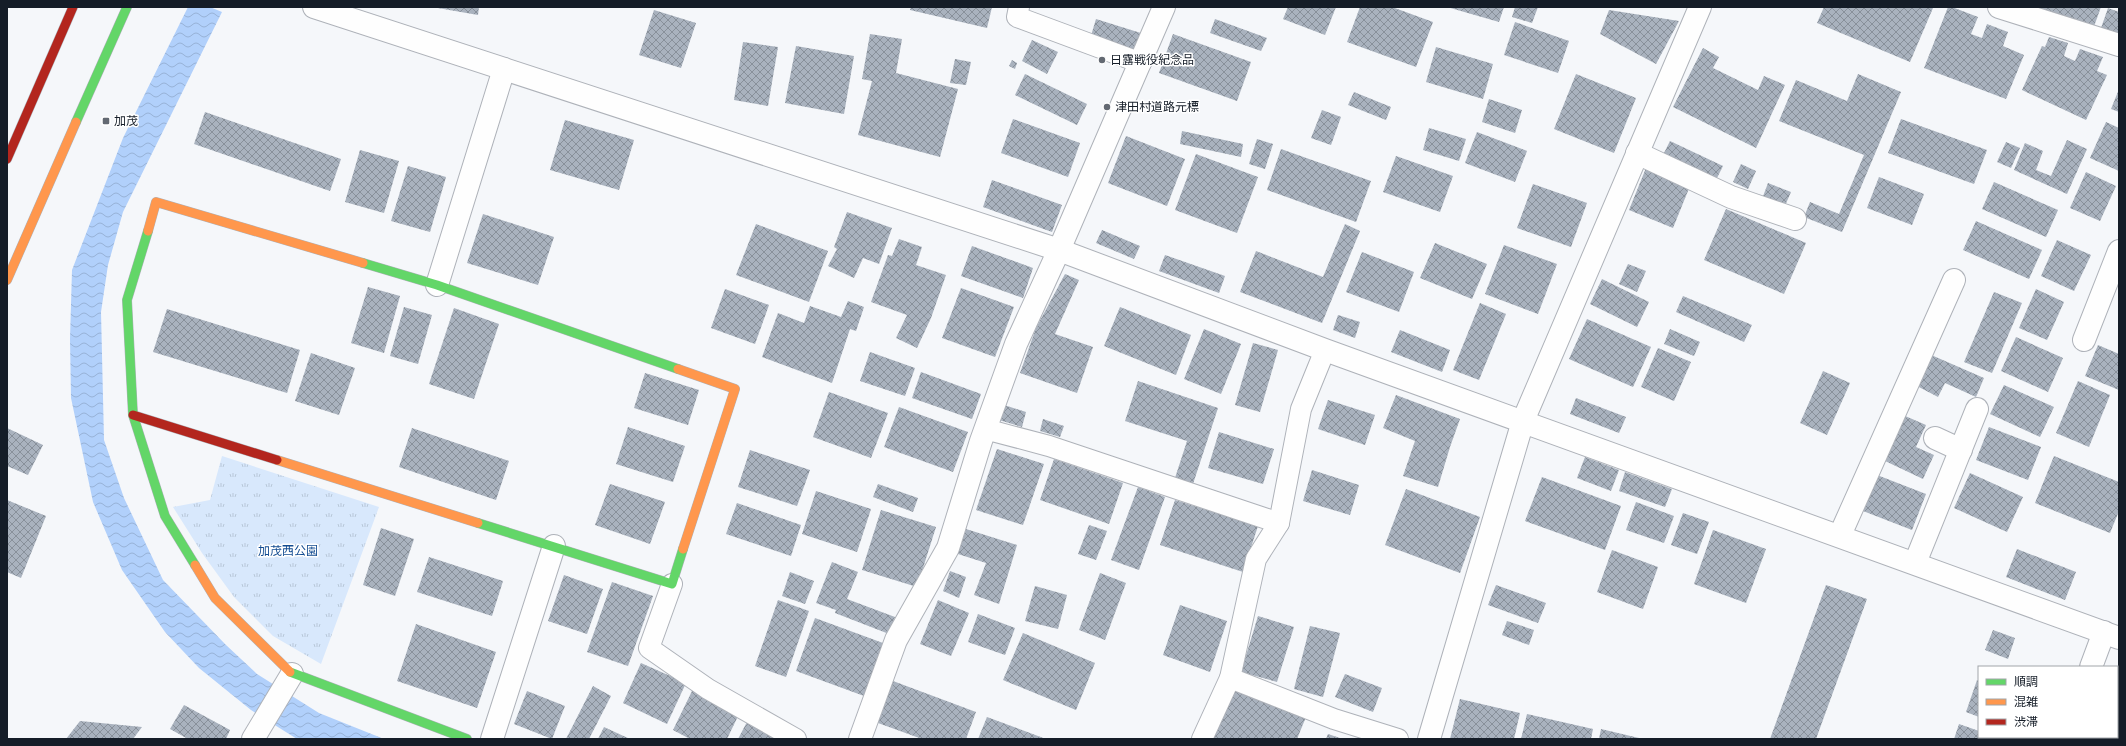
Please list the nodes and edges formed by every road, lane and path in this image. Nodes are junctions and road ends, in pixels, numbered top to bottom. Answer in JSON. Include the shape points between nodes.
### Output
{"nodes":[{"id":1,"x":73,"y":7,"type":"edge"},
{"id":2,"x":127,"y":7,"type":"edge"},
{"id":3,"x":314,"y":7,"type":"edge"},
{"id":4,"x":1019,"y":7,"type":"edge"},
{"id":5,"x":1164,"y":7,"type":"edge"},
{"id":6,"x":1999,"y":7,"type":"edge"},
{"id":7,"x":1693,"y":8,"type":"edge"},
{"id":8,"x":2119,"y":45,"type":"edge"},
{"id":9,"x":1141,"y":63,"type":"junction"},
{"id":10,"x":504,"y":69,"type":"junction"},
{"id":11,"x":1637,"y":153,"type":"junction"},
{"id":12,"x":7,"y":159,"type":"edge"},
{"id":13,"x":1795,"y":219,"type":"dead end"},
{"id":14,"x":1059,"y":250,"type":"junction"},
{"id":15,"x":2119,"y":251,"type":"edge"},
{"id":16,"x":7,"y":280,"type":"edge"},
{"id":17,"x":1954,"y":280,"type":"dead end"},
{"id":18,"x":437,"y":286,"type":"junction"},
{"id":19,"x":2084,"y":340,"type":"dead end"},
{"id":20,"x":1325,"y":350,"type":"junction"},
{"id":21,"x":1977,"y":409,"type":"dead end"},
{"id":22,"x":133,"y":415,"type":"junction"},
{"id":23,"x":1523,"y":421,"type":"junction"},
{"id":24,"x":985,"y":429,"type":"junction"},
{"id":25,"x":1935,"y":438,"type":"dead end"},
{"id":26,"x":1961,"y":450,"type":"junction"},
{"id":27,"x":1279,"y":523,"type":"junction"},
{"id":28,"x":1840,"y":535,"type":"junction"},
{"id":29,"x":554,"y":546,"type":"junction"},
{"id":30,"x":1915,"y":563,"type":"junction"},
{"id":31,"x":672,"y":584,"type":"junction"},
{"id":32,"x":2112,"y":635,"type":"edge"},
{"id":33,"x":2092,"y":666,"type":"edge"},
{"id":34,"x":292,"y":674,"type":"junction"},
{"id":35,"x":1230,"y":678,"type":"junction"},
{"id":36,"x":254,"y":738,"type":"edge"},
{"id":37,"x":467,"y":739,"type":"edge"},
{"id":38,"x":492,"y":739,"type":"edge"},
{"id":39,"x":796,"y":739,"type":"edge"},
{"id":40,"x":860,"y":739,"type":"edge"},
{"id":41,"x":1202,"y":739,"type":"edge"},
{"id":42,"x":1398,"y":739,"type":"edge"},
{"id":43,"x":1429,"y":739,"type":"edge"}],
"edges":[{"from":1,"to":12,"type":"street"},
{"from":2,"to":16,"type":"street"},
{"from":3,"to":10,"type":"street"},
{"from":4,"to":9,"type":"lane","via":[[1016,16]]},
{"from":5,"to":9,"type":"street"},
{"from":6,"to":8,"type":"street"},
{"from":7,"to":11,"type":"street"},
{"from":9,"to":14,"type":"street"},
{"from":10,"to":14,"type":"street"},
{"from":10,"to":18,"type":"street"},
{"from":11,"to":13,"type":"street","via":[[1731,197]]},
{"from":11,"to":23,"type":"street"},
{"from":14,"to":20,"type":"street"},
{"from":14,"to":24,"type":"street","via":[[1016,344]]},
{"from":15,"to":19,"type":"street"},
{"from":17,"to":28,"type":"street"},
{"from":18,"to":22,"type":"street","via":[[156,202],[127,300]]},
{"from":18,"to":31,"type":"street","via":[[735,389]]},
{"from":20,"to":23,"type":"street"},
{"from":20,"to":27,"type":"lane","via":[[1301,409]]},
{"from":21,"to":26,"type":"street"},
{"from":22,"to":29,"type":"street"},
{"from":22,"to":34,"type":"street","via":[[165,516],[215,598]]},
{"from":23,"to":28,"type":"street"},
{"from":23,"to":43,"type":"street"},
{"from":24,"to":27,"type":"lane","via":[[1049,446]]},
{"from":24,"to":40,"type":"street","via":[[948,548],[896,640]]},
{"from":25,"to":26,"type":"street"},
{"from":26,"to":30,"type":"street"},
{"from":27,"to":35,"type":"lane","via":[[1256,559]]},
{"from":28,"to":30,"type":"street"},
{"from":29,"to":31,"type":"street"},
{"from":29,"to":38,"type":"street"},
{"from":30,"to":32,"type":"street"},
{"from":31,"to":39,"type":"lane","via":[[649,648],[708,689]]},
{"from":32,"to":33,"type":"street"},
{"from":34,"to":36,"type":"street"},
{"from":34,"to":37,"type":"street"},
{"from":35,"to":41,"type":"lane"},
{"from":35,"to":42,"type":"lane","via":[[1334,719]]}]}
